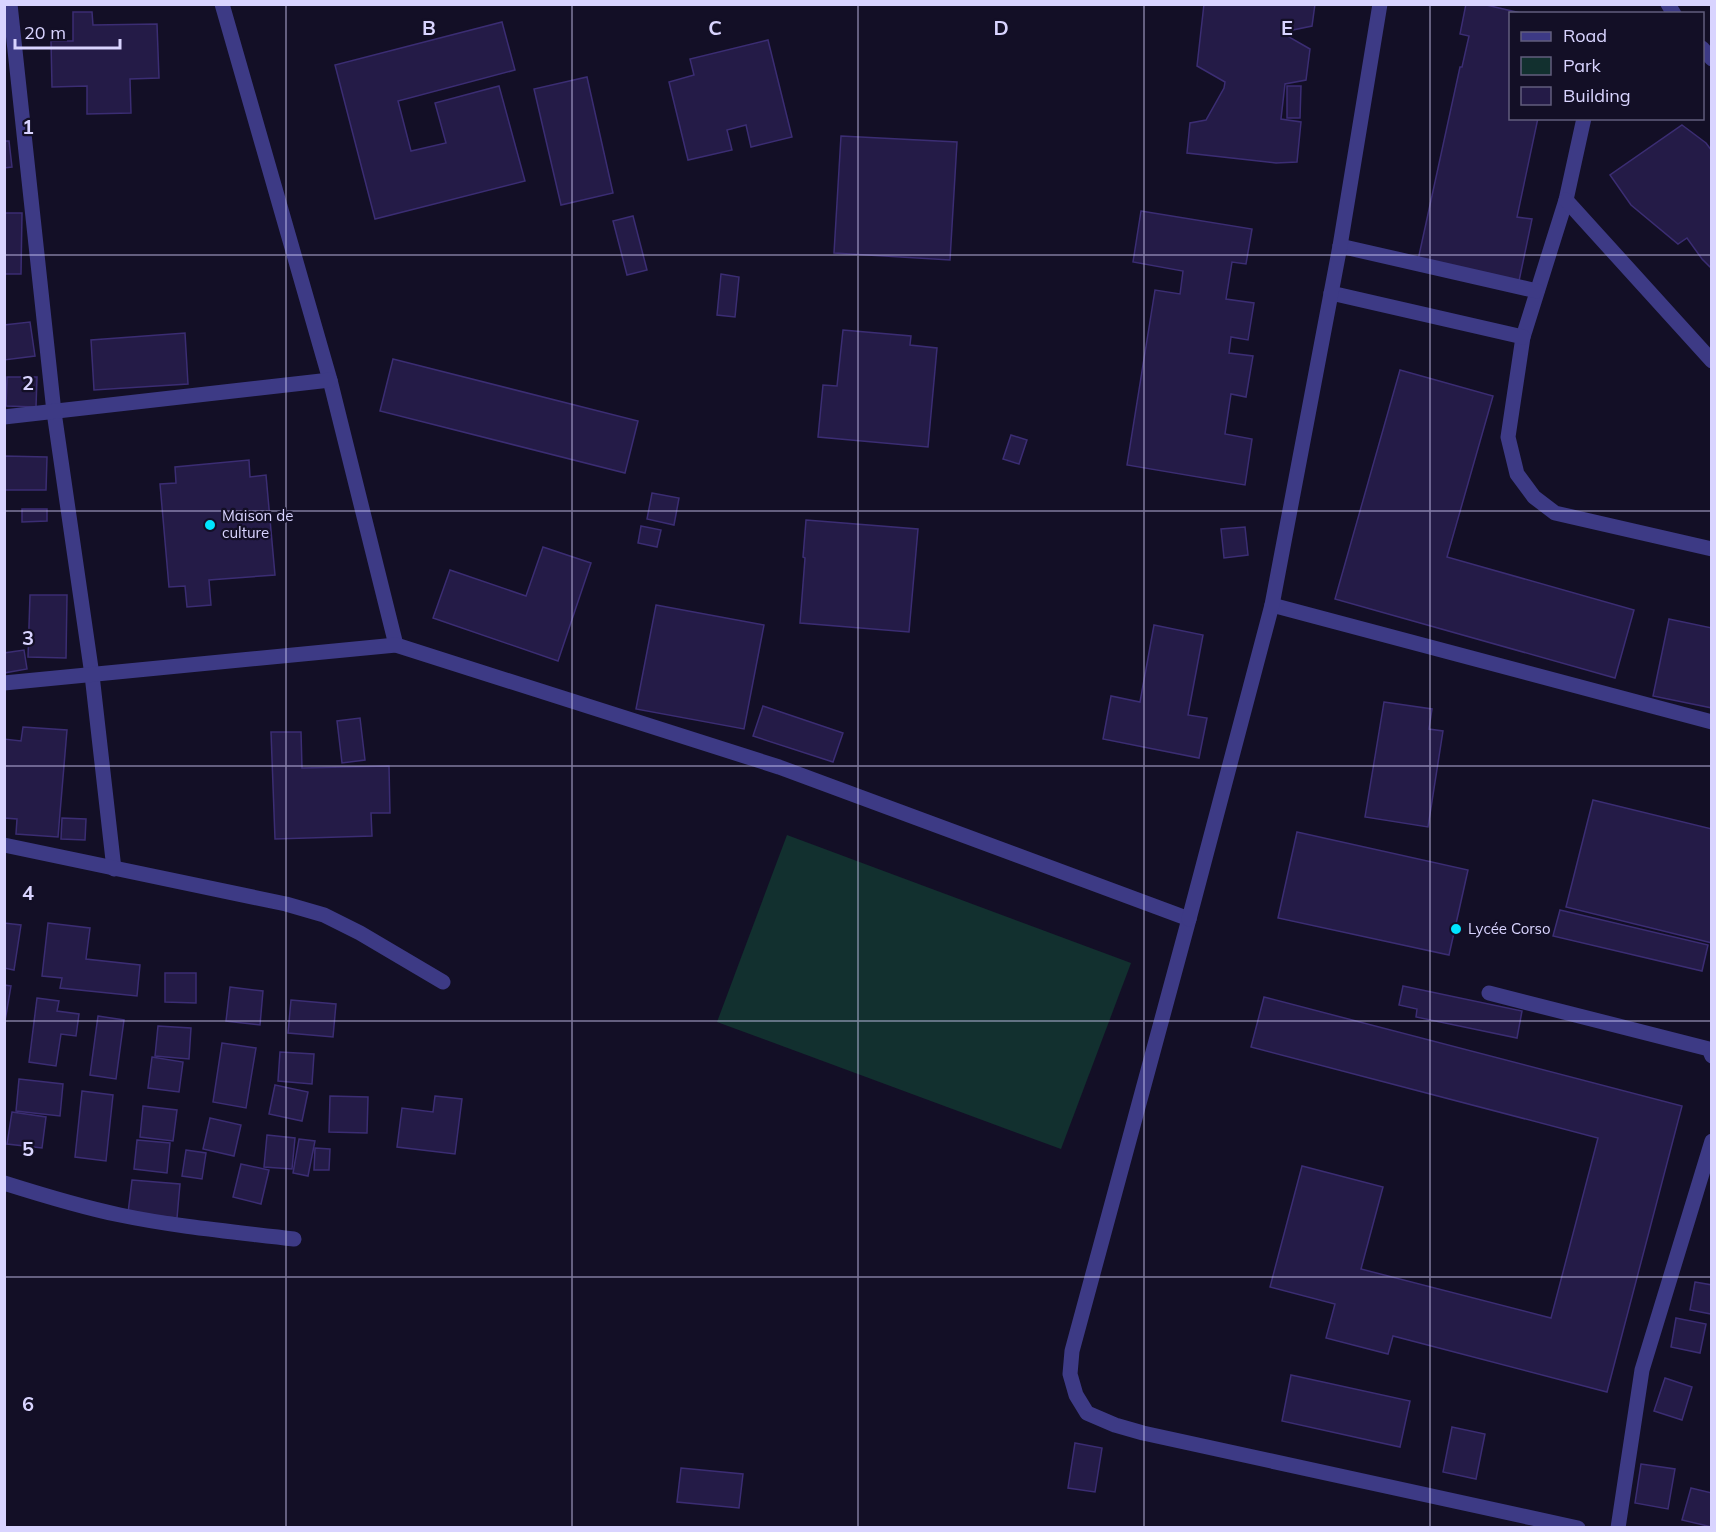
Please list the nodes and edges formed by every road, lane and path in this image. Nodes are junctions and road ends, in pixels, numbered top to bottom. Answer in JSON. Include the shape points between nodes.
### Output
{"nodes":[{"id":1,"x":10,"y":4,"type":"edge"},
{"id":2,"x":222,"y":4,"type":"edge"},
{"id":3,"x":1380,"y":4,"type":"edge"},
{"id":4,"x":1584,"y":120,"type":"edge"},
{"id":5,"x":1566,"y":200,"type":"junction"},
{"id":6,"x":1340,"y":246,"type":"junction"},
{"id":7,"x":1536,"y":291,"type":"junction"},
{"id":8,"x":1331,"y":293,"type":"junction"},
{"id":9,"x":1523,"y":337,"type":"junction"},
{"id":10,"x":1712,"y":361,"type":"edge"},
{"id":11,"x":330,"y":380,"type":"junction"},
{"id":12,"x":54,"y":412,"type":"junction"},
{"id":13,"x":4,"y":417,"type":"edge"},
{"id":14,"x":1712,"y":549,"type":"edge"},
{"id":15,"x":1272,"y":605,"type":"junction"},
{"id":16,"x":396,"y":645,"type":"junction"},
{"id":17,"x":92,"y":675,"type":"junction"},
{"id":18,"x":4,"y":683,"type":"edge"},
{"id":19,"x":1712,"y":722,"type":"edge"},
{"id":20,"x":4,"y":845,"type":"edge"},
{"id":21,"x":114,"y":869,"type":"junction"},
{"id":22,"x":1189,"y":919,"type":"junction"},
{"id":23,"x":443,"y":982,"type":"dead end"},
{"id":24,"x":1489,"y":993,"type":"dead end"},
{"id":25,"x":1712,"y":1056,"type":"edge"},
{"id":26,"x":1711,"y":1142,"type":"edge"},
{"id":27,"x":4,"y":1183,"type":"edge"},
{"id":28,"x":294,"y":1239,"type":"dead end"},
{"id":29,"x":1578,"y":1527,"type":"edge"},
{"id":30,"x":1618,"y":1527,"type":"edge"}],
"edges":[{"from":1,"to":12,"type":"street"},
{"from":2,"to":11,"type":"street"},
{"from":3,"to":6,"type":"street"},
{"from":4,"to":5,"type":"street"},
{"from":5,"to":7,"type":"street"},
{"from":5,"to":10,"type":"street"},
{"from":6,"to":7,"type":"street"},
{"from":6,"to":8,"type":"street"},
{"from":7,"to":9,"type":"street"},
{"from":8,"to":9,"type":"street"},
{"from":8,"to":15,"type":"street"},
{"from":9,"to":14,"type":"street","via":[[1508,437],[1517,474],[1534,497],[1555,513]]},
{"from":11,"to":12,"type":"street"},
{"from":11,"to":16,"type":"street"},
{"from":12,"to":13,"type":"street"},
{"from":12,"to":17,"type":"street"},
{"from":15,"to":19,"type":"street"},
{"from":15,"to":22,"type":"street"},
{"from":16,"to":17,"type":"street"},
{"from":16,"to":22,"type":"street","via":[[779,767]]},
{"from":17,"to":18,"type":"street"},
{"from":17,"to":21,"type":"street"},
{"from":20,"to":21,"type":"street"},
{"from":21,"to":23,"type":"street","via":[[324,915]]},
{"from":22,"to":29,"type":"street","via":[[1072,1351],[1070,1374],[1086,1413],[1143,1433]]},
{"from":24,"to":25,"type":"street","via":[[1709,1049]]},
{"from":26,"to":30,"type":"street","via":[[1642,1370]]},
{"from":27,"to":28,"type":"street","via":[[120,1215]]}]}
